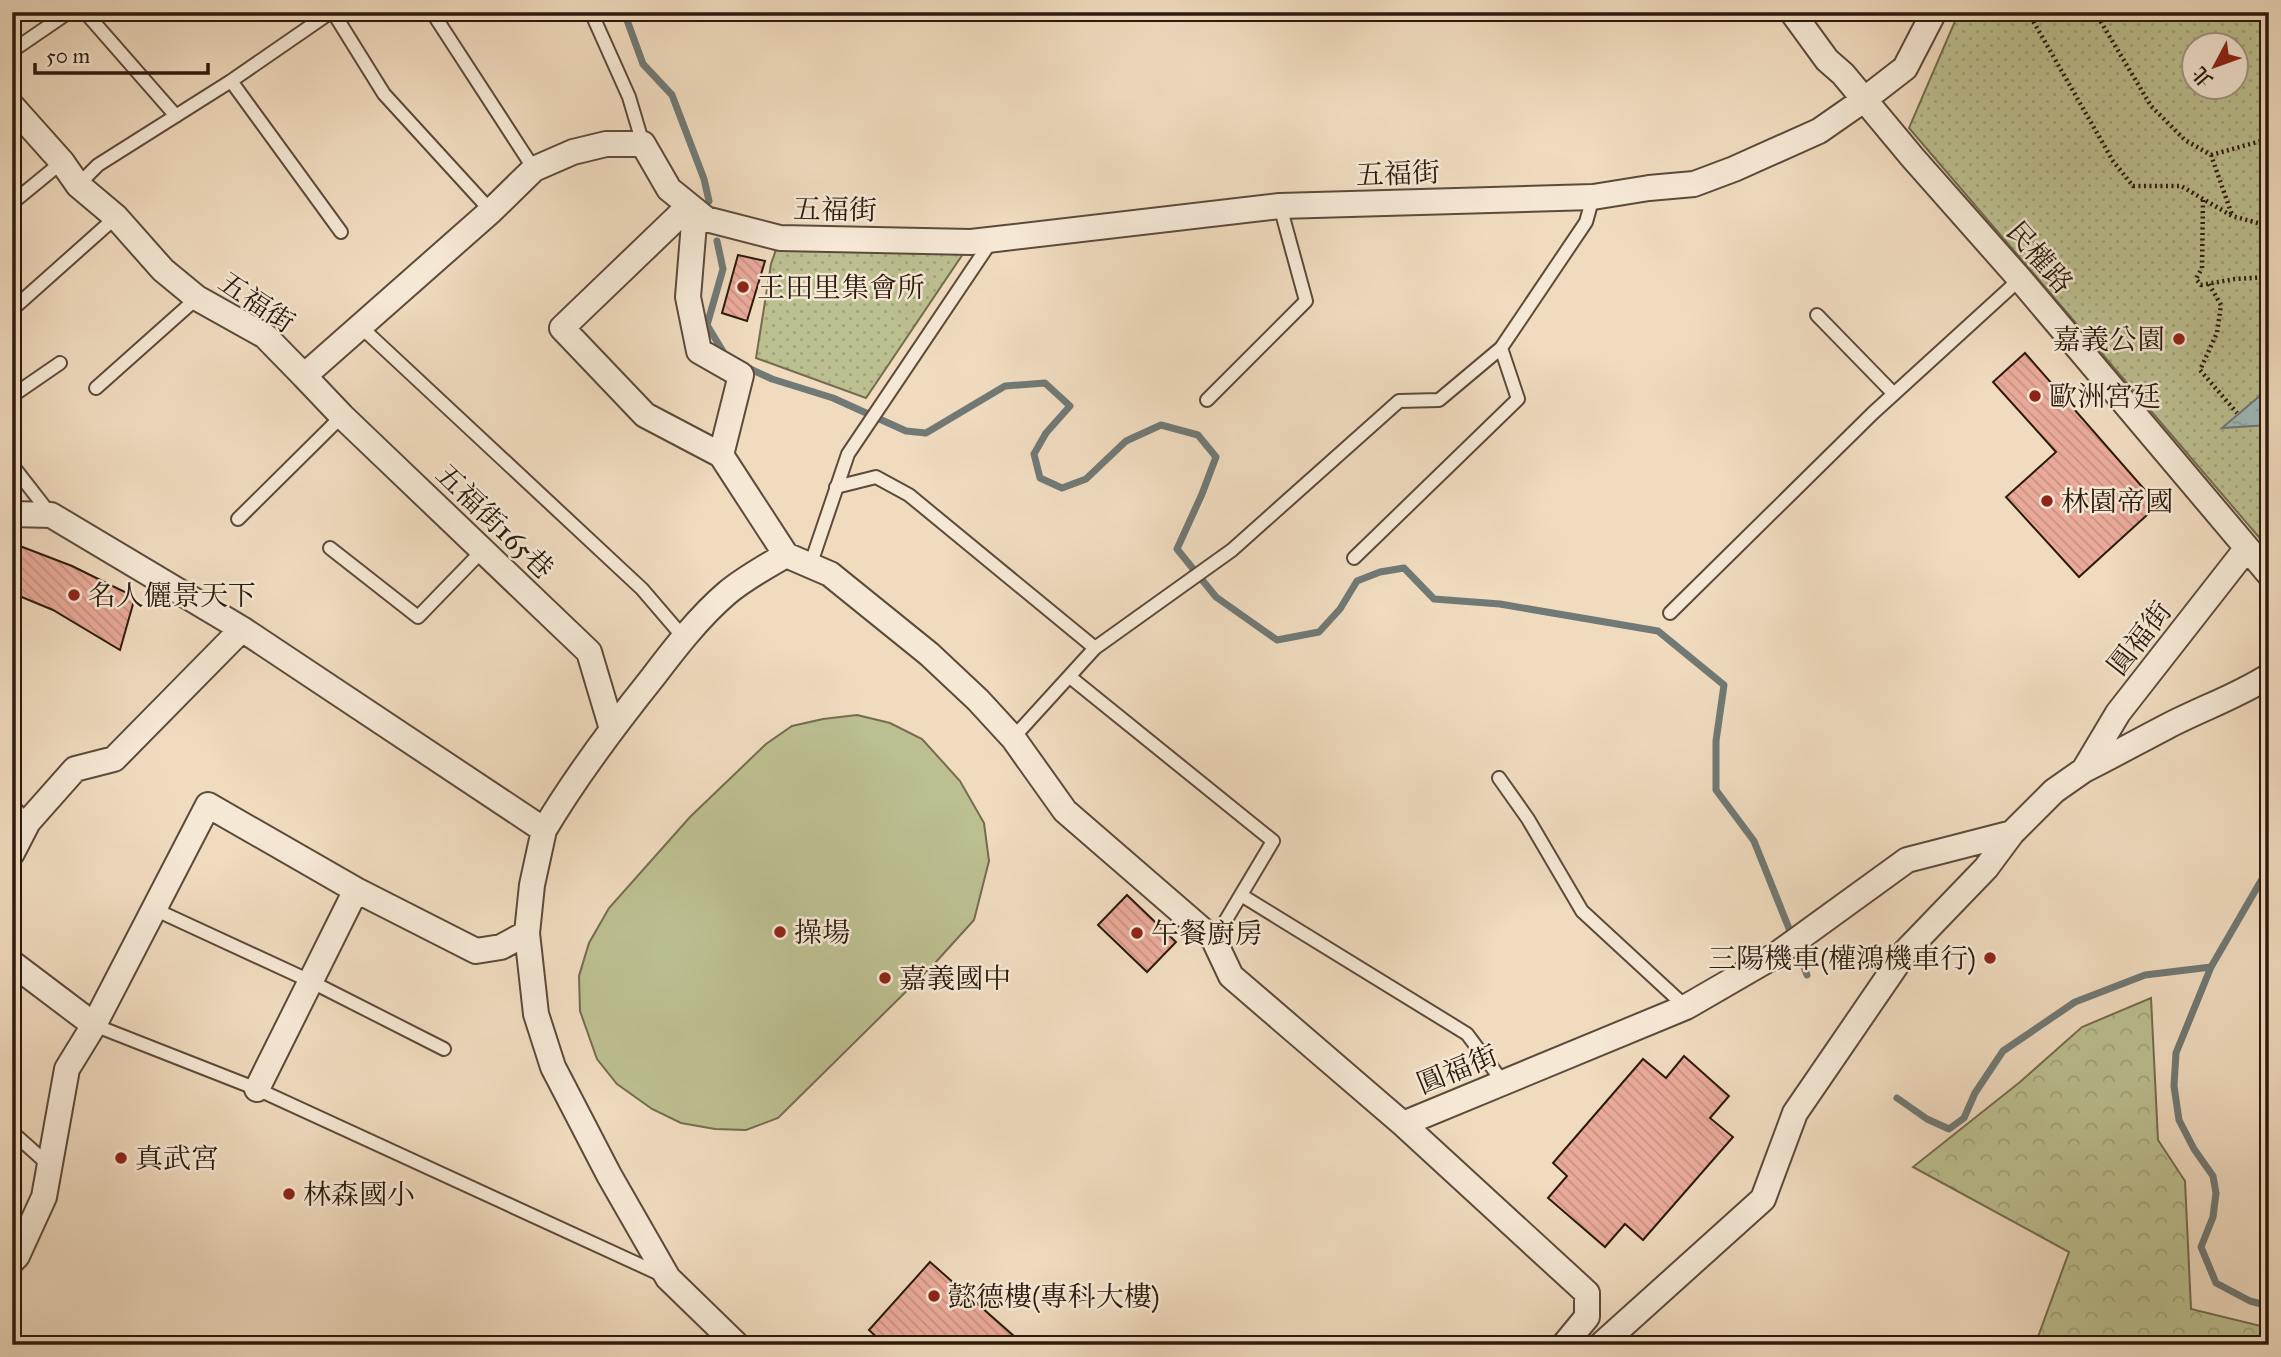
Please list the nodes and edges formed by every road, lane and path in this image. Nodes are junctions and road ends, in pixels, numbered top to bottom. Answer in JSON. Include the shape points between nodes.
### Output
{"nodes":[{"id":1,"x":69,"y":12,"type":"edge"},
{"id":2,"x":85,"y":12,"type":"edge"},
{"id":3,"x":332,"y":12,"type":"edge"},
{"id":4,"x":432,"y":12,"type":"edge"},
{"id":5,"x":591,"y":12,"type":"edge"},
{"id":6,"x":1792,"y":12,"type":"edge"},
{"id":7,"x":1934,"y":12,"type":"edge"},
{"id":8,"x":2028,"y":12,"type":"edge"},
{"id":9,"x":2095,"y":12,"type":"edge"},
{"id":10,"x":2260,"y":12,"type":"edge"},
{"id":11,"x":2269,"y":28,"type":"edge"},
{"id":12,"x":12,"y":51,"type":"edge"},
{"id":13,"x":231,"y":80,"type":"junction"},
{"id":14,"x":1865,"y":99,"type":"junction"},
{"id":15,"x":12,"y":106,"type":"edge"},
{"id":16,"x":176,"y":116,"type":"junction"},
{"id":17,"x":2269,"y":136,"type":"edge"},
{"id":18,"x":643,"y":144,"type":"junction"},
{"id":19,"x":2211,"y":156,"type":"junction"},
{"id":20,"x":62,"y":162,"type":"junction"},
{"id":21,"x":534,"y":169,"type":"junction"},
{"id":22,"x":78,"y":185,"type":"junction"},
{"id":23,"x":1593,"y":197,"type":"junction"},
{"id":24,"x":2203,"y":200,"type":"junction"},
{"id":25,"x":12,"y":204,"type":"edge"},
{"id":26,"x":1280,"y":206,"type":"junction"},
{"id":27,"x":692,"y":208,"type":"junction"},
{"id":28,"x":491,"y":211,"type":"junction"},
{"id":29,"x":2232,"y":216,"type":"junction"},
{"id":30,"x":116,"y":217,"type":"junction"},
{"id":31,"x":2269,"y":226,"type":"edge"},
{"id":32,"x":341,"y":232,"type":"dead end"},
{"id":33,"x":992,"y":240,"type":"junction"},
{"id":34,"x":2269,"y":277,"type":"edge"},
{"id":35,"x":2020,"y":279,"type":"junction"},
{"id":36,"x":2209,"y":284,"type":"junction"},
{"id":37,"x":197,"y":298,"type":"junction"},
{"id":38,"x":15,"y":307,"type":"dead end"},
{"id":39,"x":1817,"y":314,"type":"dead end"},
{"id":40,"x":361,"y":327,"type":"junction"},
{"id":41,"x":1501,"y":348,"type":"junction"},
{"id":42,"x":60,"y":363,"type":"dead end"},
{"id":43,"x":304,"y":376,"type":"junction"},
{"id":44,"x":96,"y":388,"type":"dead end"},
{"id":45,"x":1894,"y":394,"type":"junction"},
{"id":46,"x":12,"y":396,"type":"edge"},
{"id":47,"x":1207,"y":400,"type":"dead end"},
{"id":48,"x":2237,"y":413,"type":"dead end"},
{"id":49,"x":342,"y":416,"type":"junction"},
{"id":50,"x":721,"y":455,"type":"junction"},
{"id":51,"x":12,"y":465,"type":"edge"},
{"id":52,"x":836,"y":487,"type":"junction"},
{"id":53,"x":12,"y":514,"type":"edge"},
{"id":54,"x":51,"y":515,"type":"junction"},
{"id":55,"x":238,"y":519,"type":"dead end"},
{"id":56,"x":330,"y":548,"type":"dead end"},
{"id":57,"x":2247,"y":548,"type":"junction"},
{"id":58,"x":482,"y":550,"type":"junction"},
{"id":59,"x":786,"y":555,"type":"junction"},
{"id":60,"x":1354,"y":558,"type":"dead end"},
{"id":61,"x":810,"y":566,"type":"junction"},
{"id":62,"x":2269,"y":574,"type":"edge"},
{"id":63,"x":1670,"y":613,"type":"dead end"},
{"id":64,"x":242,"y":629,"type":"junction"},
{"id":65,"x":684,"y":638,"type":"junction"},
{"id":66,"x":1095,"y":648,"type":"junction"},
{"id":67,"x":2269,"y":676,"type":"edge"},
{"id":68,"x":1070,"y":677,"type":"junction"},
{"id":69,"x":612,"y":729,"type":"junction"},
{"id":70,"x":1013,"y":738,"type":"junction"},
{"id":71,"x":2084,"y":770,"type":"junction"},
{"id":72,"x":1499,"y":778,"type":"dead end"},
{"id":73,"x":20,"y":813,"type":"edge"},
{"id":74,"x":544,"y":830,"type":"junction"},
{"id":75,"x":2012,"y":833,"type":"junction"},
{"id":76,"x":12,"y":853,"type":"edge"},
{"id":77,"x":356,"y":890,"type":"junction"},
{"id":78,"x":1241,"y":895,"type":"junction"},
{"id":79,"x":155,"y":909,"type":"junction"},
{"id":80,"x":527,"y":933,"type":"junction"},
{"id":81,"x":1214,"y":940,"type":"junction"},
{"id":82,"x":12,"y":963,"type":"edge"},
{"id":83,"x":310,"y":981,"type":"junction"},
{"id":84,"x":1686,"y":1007,"type":"junction"},
{"id":85,"x":94,"y":1024,"type":"junction"},
{"id":86,"x":444,"y":1049,"type":"dead end"},
{"id":87,"x":1503,"y":1082,"type":"junction"},
{"id":88,"x":257,"y":1089,"type":"junction"},
{"id":89,"x":1403,"y":1124,"type":"junction"},
{"id":90,"x":12,"y":1132,"type":"edge"},
{"id":91,"x":50,"y":1166,"type":"junction"},
{"id":92,"x":12,"y":1261,"type":"edge"},
{"id":93,"x":668,"y":1278,"type":"junction"},
{"id":94,"x":737,"y":1345,"type":"edge"},
{"id":95,"x":1564,"y":1345,"type":"edge"},
{"id":96,"x":1601,"y":1345,"type":"edge"}],
"edges":[{"from":1,"to":12,"type":"lane"},
{"from":2,"to":16,"type":"lane"},
{"from":3,"to":13,"type":"lane"},
{"from":3,"to":28,"type":"lane","via":[[384,94]]},
{"from":4,"to":21,"type":"lane"},
{"from":5,"to":18,"type":"lane","via":[[629,97]]},
{"from":6,"to":14,"type":"street","name":"民權路","via":[[1827,60]]},
{"from":7,"to":14,"type":"street","name":"五福街","via":[[1905,68]]},
{"from":8,"to":24,"type":"path","via":[[2113,161],[2133,186],[2181,187]]},
{"from":9,"to":19,"type":"path","via":[[2151,106],[2185,140]]},
{"from":10,"to":11,"type":"path"},
{"from":13,"to":16,"type":"lane"},
{"from":13,"to":32,"type":"lane"},
{"from":14,"to":23,"type":"street","name":"五福街","via":[[1819,131],[1694,184]]},
{"from":14,"to":35,"type":"street","name":"民權路"},
{"from":15,"to":20,"type":"street","name":"五福街"},
{"from":16,"to":22,"type":"lane","via":[[98,165]]},
{"from":17,"to":19,"type":"path"},
{"from":18,"to":21,"type":"street","name":"五福街","via":[[606,144]]},
{"from":18,"to":27,"type":"street","name":"五福街","via":[[669,189]]},
{"from":19,"to":29,"type":"path"},
{"from":20,"to":22,"type":"street","name":"五福街"},
{"from":20,"to":25,"type":"lane"},
{"from":21,"to":28,"type":"street","name":"五福街"},
{"from":22,"to":30,"type":"street","name":"五福街"},
{"from":23,"to":26,"type":"street","name":"五福街"},
{"from":23,"to":41,"type":"lane","via":[[1586,222]]},
{"from":24,"to":29,"type":"path"},
{"from":24,"to":36,"type":"path","via":[[2202,268],[2196,279],[2201,285]]},
{"from":26,"to":33,"type":"street","name":"五福街"},
{"from":26,"to":47,"type":"lane","via":[[1306,301]]},
{"from":27,"to":33,"type":"street","name":"五福街","via":[[706,219],[780,238]]},
{"from":27,"to":50,"type":"street","via":[[688,297],[699,351],[741,375]]},
{"from":27,"to":50,"type":"street","via":[[562,328],[645,415]]},
{"from":28,"to":40,"type":"street","name":"五福街"},
{"from":29,"to":31,"type":"path"},
{"from":30,"to":37,"type":"street","name":"五福街","via":[[163,270]]},
{"from":30,"to":38,"type":"lane"},
{"from":33,"to":52,"type":"lane","via":[[848,454]]},
{"from":34,"to":36,"type":"path"},
{"from":35,"to":45,"type":"lane"},
{"from":35,"to":57,"type":"street","name":"民權路"},
{"from":36,"to":48,"type":"path","via":[[2221,305],[2217,333],[2200,370]]},
{"from":37,"to":43,"type":"street","name":"五福街","via":[[265,336]]},
{"from":37,"to":44,"type":"lane"},
{"from":39,"to":45,"type":"lane"},
{"from":40,"to":43,"type":"street","name":"五福街"},
{"from":40,"to":65,"type":"lane","via":[[642,589]]},
{"from":41,"to":60,"type":"lane","via":[[1518,399]]},
{"from":41,"to":66,"type":"lane","via":[[1439,400],[1399,401],[1233,551]]},
{"from":42,"to":46,"type":"lane"},
{"from":43,"to":49,"type":"street","name":"五福街165巷"},
{"from":45,"to":63,"type":"lane"},
{"from":49,"to":55,"type":"lane"},
{"from":49,"to":58,"type":"street","name":"五福街165巷"},
{"from":50,"to":59,"type":"street"},
{"from":51,"to":54,"type":"lane"},
{"from":52,"to":61,"type":"lane"},
{"from":52,"to":66,"type":"lane","via":[[876,477],[909,495]]},
{"from":53,"to":54,"type":"street"},
{"from":54,"to":64,"type":"street"},
{"from":56,"to":58,"type":"lane","via":[[418,617]]},
{"from":57,"to":62,"type":"street","name":"民權路"},
{"from":57,"to":71,"type":"street","name":"圓福街","via":[[2118,713]]},
{"from":58,"to":69,"type":"street","name":"五福街165巷","via":[[589,652]]},
{"from":59,"to":61,"type":"street"},
{"from":59,"to":65,"type":"street","via":[[724,595]]},
{"from":61,"to":70,"type":"street","via":[[830,574],[929,654]]},
{"from":64,"to":73,"type":"street","via":[[114,759],[75,769]]},
{"from":64,"to":74,"type":"street"},
{"from":65,"to":69,"type":"street"},
{"from":66,"to":68,"type":"lane"},
{"from":67,"to":71,"type":"street","name":"圓福街"},
{"from":68,"to":70,"type":"lane"},
{"from":68,"to":78,"type":"lane","via":[[1273,841]]},
{"from":69,"to":74,"type":"street"},
{"from":70,"to":81,"type":"street","via":[[1065,811]]},
{"from":71,"to":75,"type":"street","name":"圓福街","via":[[2054,791]]},
{"from":72,"to":84,"type":"lane","via":[[1582,911]]},
{"from":73,"to":76,"type":"street"},
{"from":74,"to":80,"type":"street"},
{"from":75,"to":84,"type":"street","name":"圓福街","via":[[1907,860],[1776,955]]},
{"from":75,"to":96,"type":"street","name":"圓福街","via":[[1986,868],[1906,951],[1830,1060],[1795,1113],[1763,1199]]},
{"from":77,"to":79,"type":"street","via":[[208,805]]},
{"from":77,"to":80,"type":"street","via":[[476,951],[501,947]]},
{"from":77,"to":83,"type":"street"},
{"from":78,"to":81,"type":"lane"},
{"from":78,"to":87,"type":"lane","via":[[1467,1034]]},
{"from":79,"to":83,"type":"lane"},
{"from":79,"to":85,"type":"street"},
{"from":80,"to":93,"type":"street","via":[[536,1014],[553,1067]]},
{"from":81,"to":89,"type":"street","via":[[1231,976]]},
{"from":82,"to":85,"type":"street"},
{"from":83,"to":86,"type":"lane"},
{"from":83,"to":88,"type":"street"},
{"from":84,"to":87,"type":"street","name":"圓福街"},
{"from":85,"to":88,"type":"lane"},
{"from":85,"to":91,"type":"street","via":[[67,1069]]},
{"from":87,"to":89,"type":"street","name":"圓福街"},
{"from":88,"to":93,"type":"lane"},
{"from":89,"to":95,"type":"street","name":"圓福街","via":[[1587,1293],[1587,1318]]},
{"from":90,"to":91,"type":"lane"},
{"from":91,"to":92,"type":"street","via":[[44,1197]]},
{"from":93,"to":94,"type":"street"}]}
